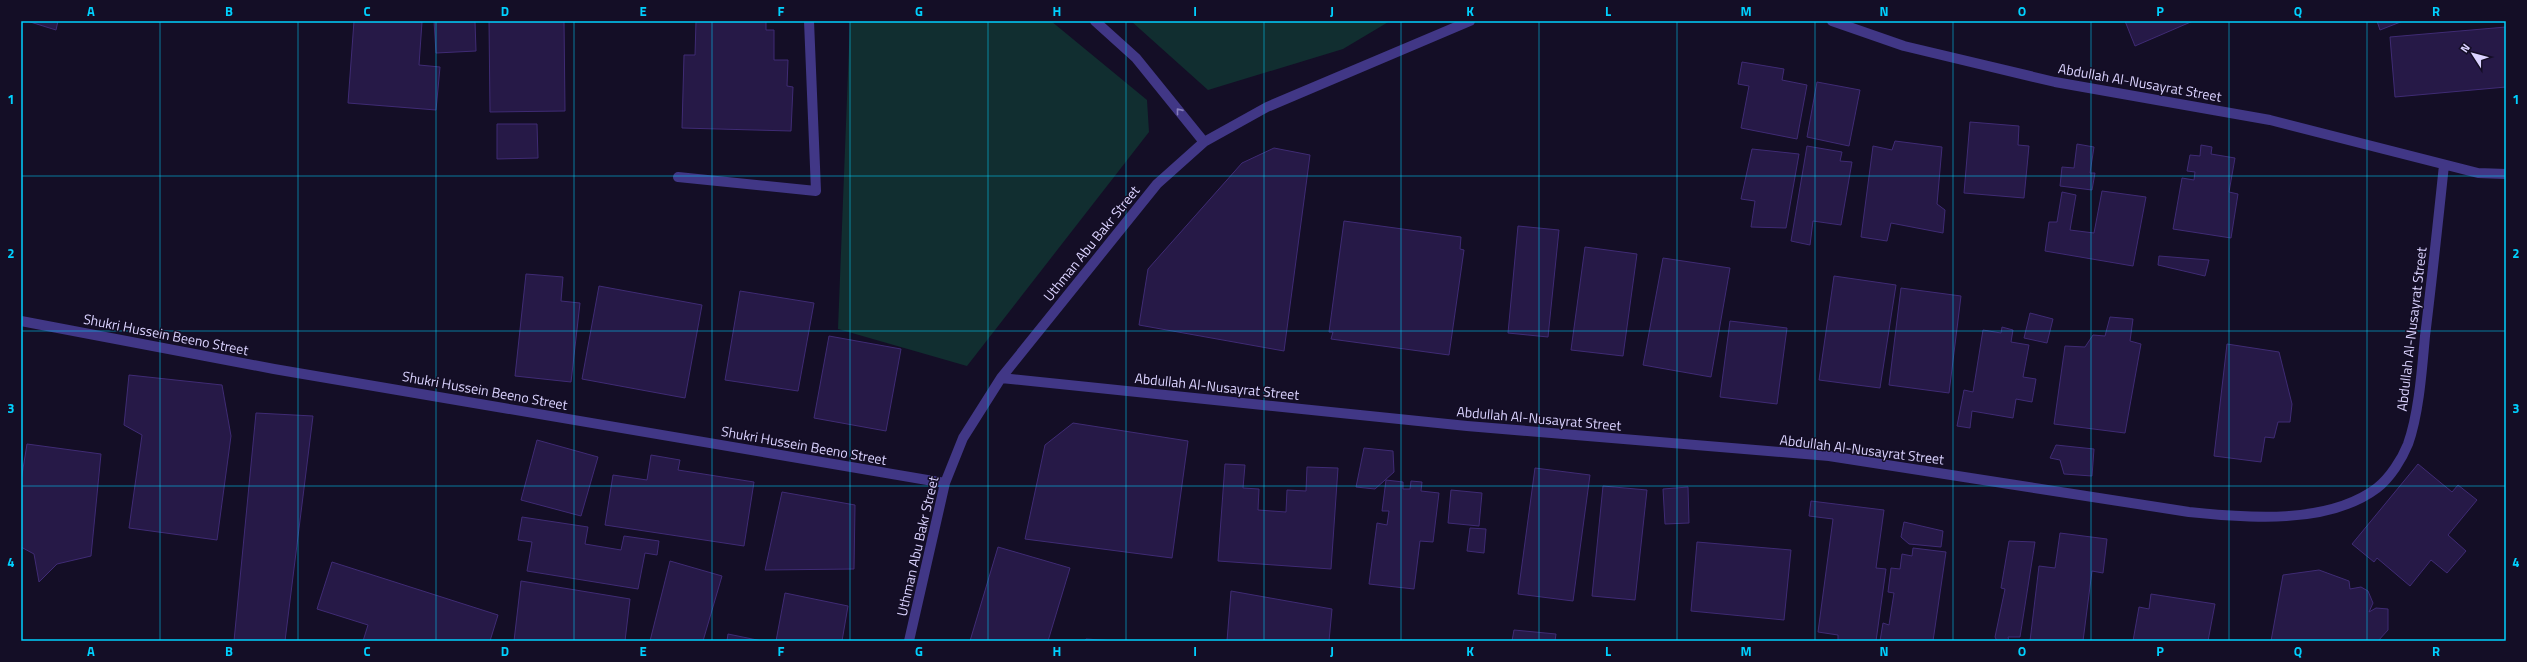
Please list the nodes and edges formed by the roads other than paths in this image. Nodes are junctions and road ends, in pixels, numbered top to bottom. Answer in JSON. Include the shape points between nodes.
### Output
{"nodes":[{"id":1,"x":809,"y":21,"type":"edge"},
{"id":2,"x":1095,"y":21,"type":"edge"},
{"id":3,"x":1470,"y":21,"type":"edge"},
{"id":4,"x":1832,"y":21,"type":"edge"},
{"id":5,"x":1204,"y":142,"type":"junction"},
{"id":6,"x":2444,"y":165,"type":"junction"},
{"id":7,"x":2506,"y":174,"type":"edge"},
{"id":8,"x":678,"y":177,"type":"dead end"},
{"id":9,"x":21,"y":321,"type":"edge"},
{"id":10,"x":1001,"y":378,"type":"junction"},
{"id":11,"x":945,"y":483,"type":"junction"},
{"id":12,"x":909,"y":641,"type":"edge"}],
"edges":[{"from":1,"to":8,"type":"street","via":[[816,191]]},
{"from":5,"to":2,"type":"street","one_way":true,"via":[[1136,58]]},
{"from":3,"to":5,"type":"street","name":"Uthman Abu Bakr Street","via":[[1267,107]]},
{"from":4,"to":6,"type":"street","name":"Abdullah Al-Nusayrat Street","via":[[1912,48],[2055,82],[2270,120]]},
{"from":5,"to":10,"type":"street","name":"Uthman Abu Bakr Street","via":[[1157,184]]},
{"from":6,"to":7,"type":"street","name":"Abdullah Al-Nusayrat Street","via":[[2478,173]]},
{"from":6,"to":10,"type":"street","name":"Abdullah Al-Nusayrat Street","via":[[2420,388],[2408,444],[2396,467],[2378,488],[2327,512],[2243,517],[2197,513],[1829,456],[1467,426]]},
{"from":9,"to":11,"type":"street","name":"Shukri Hussein Beeno Street","via":[[281,370]]},
{"from":10,"to":11,"type":"street","name":"Uthman Abu Bakr Street","via":[[964,438]]},
{"from":11,"to":12,"type":"street","name":"Uthman Abu Bakr Street"}]}
